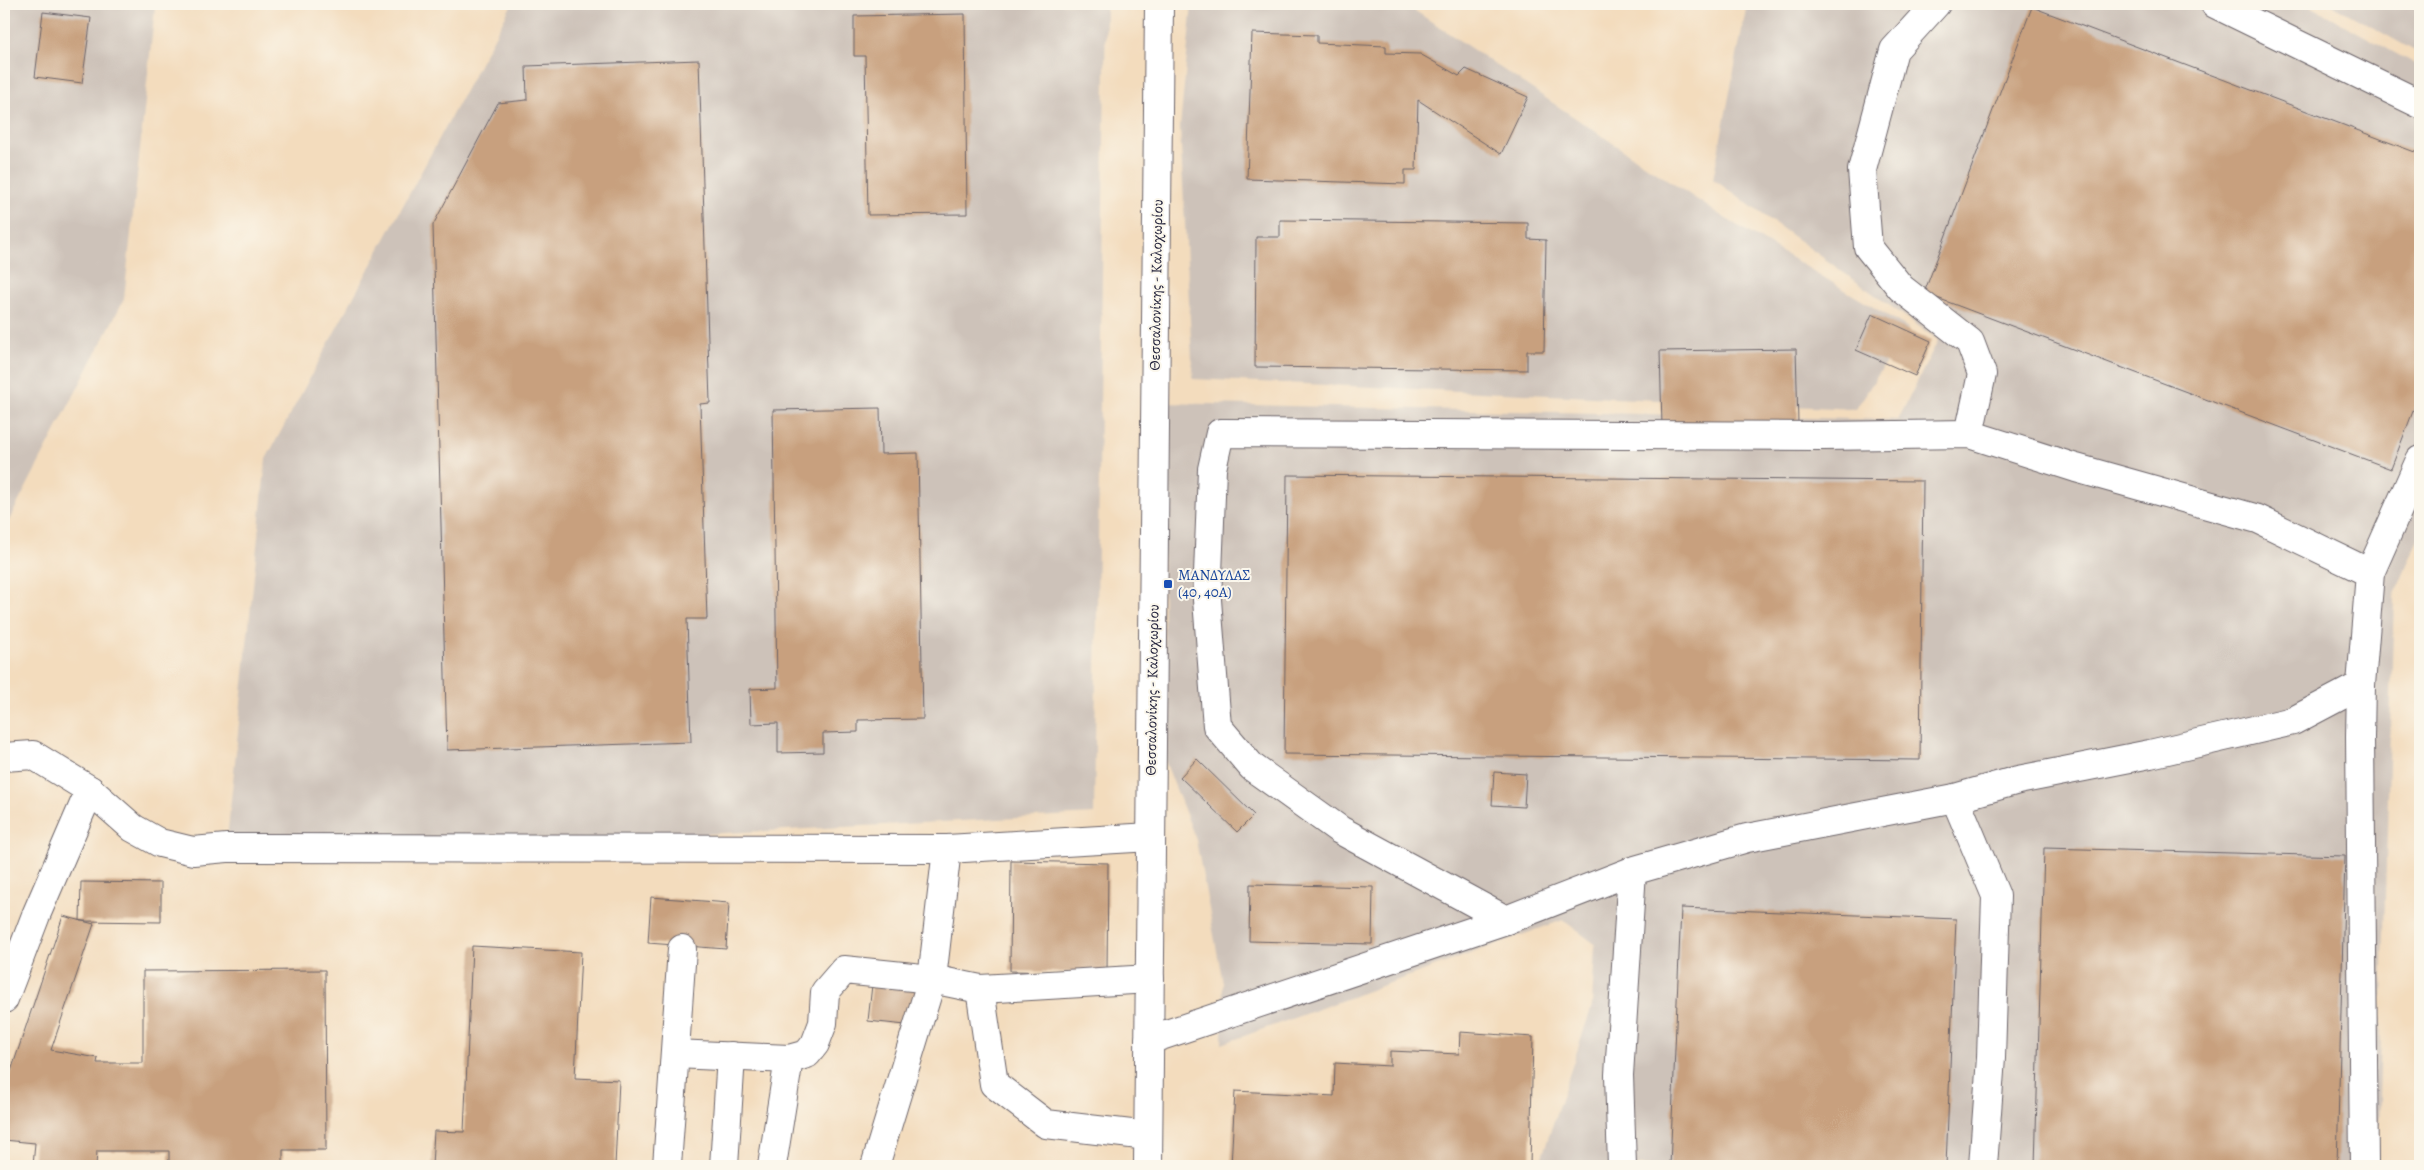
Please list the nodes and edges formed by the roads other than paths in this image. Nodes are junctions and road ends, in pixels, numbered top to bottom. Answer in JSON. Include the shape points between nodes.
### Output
{"nodes":[{"id":1,"x":1159,"y":4,"type":"edge"},
{"id":2,"x":1936,"y":4,"type":"edge"},
{"id":3,"x":2215,"y":4,"type":"edge"},
{"id":4,"x":2420,"y":104,"type":"edge"},
{"id":5,"x":1969,"y":434,"type":"junction"},
{"id":6,"x":2420,"y":460,"type":"edge"},
{"id":7,"x":2370,"y":573,"type":"junction"},
{"id":8,"x":2362,"y":685,"type":"junction"},
{"id":9,"x":4,"y":757,"type":"edge"},
{"id":10,"x":90,"y":790,"type":"junction"},
{"id":11,"x":1955,"y":798,"type":"junction"},
{"id":12,"x":1151,"y":837,"type":"junction"},
{"id":13,"x":947,"y":848,"type":"junction"},
{"id":14,"x":1632,"y":871,"type":"junction"},
{"id":15,"x":1506,"y":920,"type":"junction"},
{"id":16,"x":682,"y":949,"type":"dead end"},
{"id":17,"x":932,"y":979,"type":"junction"},
{"id":18,"x":1150,"y":979,"type":"junction"},
{"id":19,"x":980,"y":989,"type":"junction"},
{"id":20,"x":4,"y":999,"type":"edge"},
{"id":21,"x":1149,"y":1040,"type":"junction"},
{"id":22,"x":675,"y":1054,"type":"junction"},
{"id":23,"x":732,"y":1056,"type":"junction"},
{"id":24,"x":789,"y":1059,"type":"junction"},
{"id":25,"x":1148,"y":1136,"type":"junction"},
{"id":26,"x":667,"y":1166,"type":"edge"},
{"id":27,"x":724,"y":1166,"type":"edge"},
{"id":28,"x":772,"y":1166,"type":"edge"},
{"id":29,"x":875,"y":1166,"type":"edge"},
{"id":30,"x":1148,"y":1166,"type":"edge"},
{"id":31,"x":1622,"y":1166,"type":"edge"},
{"id":32,"x":1982,"y":1166,"type":"edge"},
{"id":33,"x":2364,"y":1166,"type":"edge"}],
"edges":[{"from":1,"to":12,"type":"main road","name":"Θεσσαλονίκης - Καλοχωρίου"},
{"from":2,"to":5,"type":"main road","via":[[1894,50],[1862,170],[1868,247],[1901,288],[1970,342],[1982,374]]},
{"from":3,"to":4,"type":"main road"},
{"from":5,"to":7,"type":"main road","via":[[2258,519]]},
{"from":5,"to":15,"type":"main road","via":[[1220,433],[1212,469],[1207,600],[1217,726],[1252,767],[1340,830]]},
{"from":6,"to":7,"type":"main road"},
{"from":7,"to":8,"type":"main road"},
{"from":8,"to":11,"type":"main road","via":[[2293,721],[2018,780]]},
{"from":8,"to":33,"type":"main road"},
{"from":9,"to":10,"type":"main road","via":[[33,755]]},
{"from":10,"to":13,"type":"main road","via":[[133,828],[160,843],[194,851],[227,848]]},
{"from":10,"to":20,"type":"main road"},
{"from":11,"to":14,"type":"main road","via":[[1747,838]]},
{"from":11,"to":32,"type":"main road","via":[[1996,896],[1991,1058]]},
{"from":12,"to":13,"type":"main road"},
{"from":12,"to":18,"type":"main road","name":"Θεσσαλονίκης - Καλοχωρίου"},
{"from":13,"to":17,"type":"main road"},
{"from":14,"to":15,"type":"main road"},
{"from":14,"to":31,"type":"main road","via":[[1619,1075]]},
{"from":15,"to":21,"type":"main road"},
{"from":16,"to":22,"type":"main road"},
{"from":17,"to":19,"type":"main road"},
{"from":17,"to":24,"type":"main road","via":[[844,970],[825,992],[823,1023],[815,1044],[807,1054]]},
{"from":17,"to":29,"type":"main road"},
{"from":18,"to":19,"type":"main road"},
{"from":18,"to":21,"type":"main road","name":"Θεσσαλονίκης - Καλοχωρίου"},
{"from":19,"to":25,"type":"main road","via":[[994,1084],[1046,1124]]},
{"from":21,"to":25,"type":"main road","name":"Θεσσαλονίκης - Καλοχωρίου"},
{"from":22,"to":23,"type":"main road"},
{"from":22,"to":26,"type":"main road"},
{"from":23,"to":24,"type":"main road"},
{"from":23,"to":27,"type":"main road"},
{"from":24,"to":28,"type":"main road"},
{"from":25,"to":30,"type":"main road","name":"Θεσσαλονίκης - Καλοχωρίου"}]}
